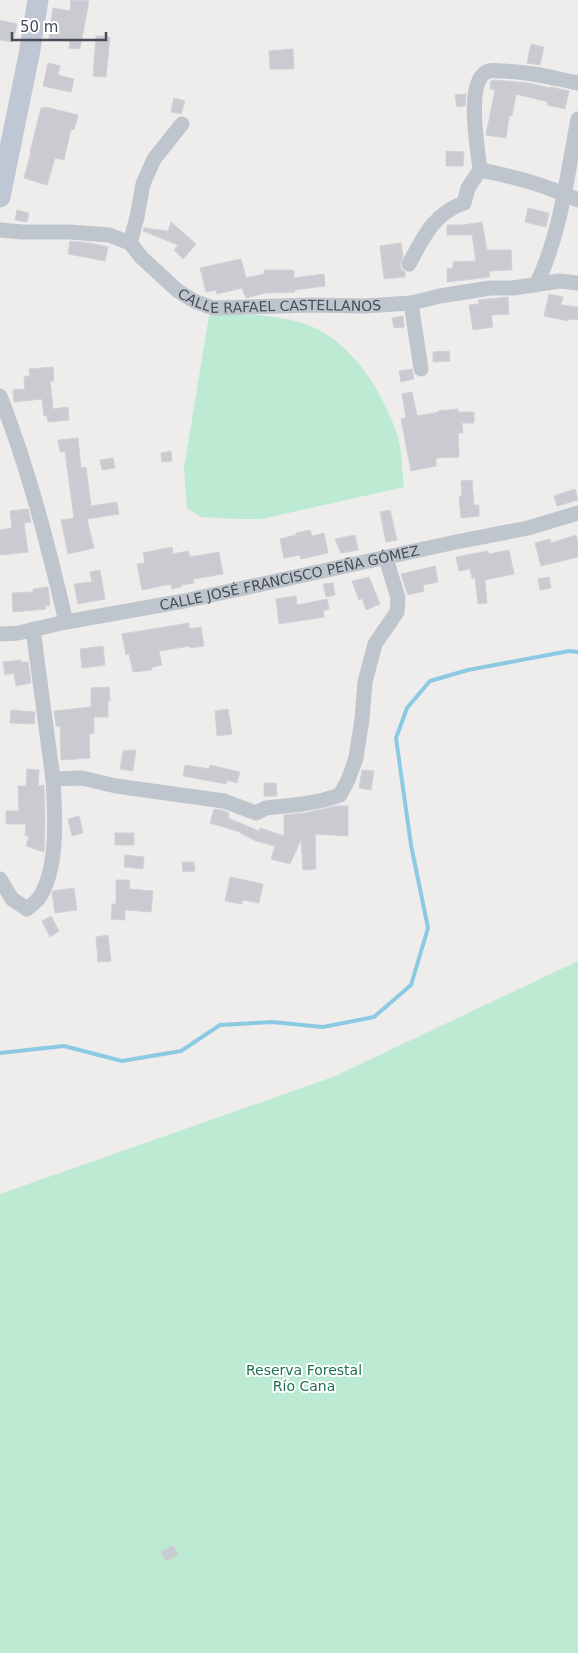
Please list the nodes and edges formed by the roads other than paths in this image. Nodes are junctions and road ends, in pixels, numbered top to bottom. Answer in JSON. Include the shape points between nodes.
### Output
{"nodes":[{"id":1,"x":38,"y":0,"type":"edge"},
{"id":2,"x":578,"y":82,"type":"edge"},
{"id":3,"x":578,"y":119,"type":"edge"},
{"id":4,"x":182,"y":124,"type":"dead end"},
{"id":5,"x":480,"y":170,"type":"junction"},
{"id":6,"x":564,"y":193,"type":"junction"},
{"id":7,"x":0,"y":198,"type":"edge"},
{"id":8,"x":578,"y":200,"type":"edge"},
{"id":9,"x":0,"y":230,"type":"edge"},
{"id":10,"x":130,"y":243,"type":"junction"},
{"id":11,"x":409,"y":264,"type":"dead end"},
{"id":12,"x":578,"y":283,"type":"edge"},
{"id":13,"x":536,"y":285,"type":"junction"},
{"id":14,"x":411,"y":303,"type":"junction"},
{"id":15,"x":421,"y":369,"type":"dead end"},
{"id":16,"x":0,"y":396,"type":"edge"},
{"id":17,"x":578,"y":513,"type":"edge"},
{"id":18,"x":386,"y":558,"type":"junction"},
{"id":19,"x":66,"y":622,"type":"junction"},
{"id":20,"x":33,"y":629,"type":"junction"},
{"id":21,"x":0,"y":634,"type":"edge"},
{"id":22,"x":53,"y":780,"type":"junction"},
{"id":23,"x":0,"y":879,"type":"edge"}],
"edges":[{"from":1,"to":7,"type":"main road"},
{"from":2,"to":5,"type":"street","via":[[515,71],[490,71],[481,76],[475,93],[474,114]]},
{"from":3,"to":6,"type":"street"},
{"from":4,"to":10,"type":"street","via":[[154,159],[143,184]]},
{"from":5,"to":6,"type":"street"},
{"from":5,"to":11,"type":"street","via":[[468,188],[464,203],[450,208],[436,220]]},
{"from":6,"to":8,"type":"street"},
{"from":6,"to":13,"type":"street","via":[[554,238]]},
{"from":9,"to":10,"type":"street","via":[[109,235]]},
{"from":10,"to":14,"type":"street","name":"CALLE RAFAEL CASTELLANOS","via":[[178,291],[213,308]]},
{"from":12,"to":13,"type":"street","name":"CALLE RAFAEL CASTELLANOS","via":[[559,281]]},
{"from":13,"to":14,"type":"street","name":"CALLE RAFAEL CASTELLANOS","via":[[465,291]]},
{"from":14,"to":15,"type":"street"},
{"from":16,"to":19,"type":"street","via":[[27,470]]},
{"from":17,"to":18,"type":"street","name":"CALLE JOSÉ FRANCISCO PEÑA GÓMEZ","via":[[528,528]]},
{"from":18,"to":19,"type":"street","name":"CALLE JOSÉ FRANCISCO PEÑA GÓMEZ","via":[[184,602]]},
{"from":18,"to":22,"type":"street","via":[[398,598],[398,612],[375,644],[365,682],[356,758],[340,795],[310,803],[266,808],[256,813],[224,801],[82,778]]},
{"from":19,"to":20,"type":"street","name":"CALLE JOSÉ FRANCISCO PEÑA GÓMEZ"},
{"from":20,"to":21,"type":"street","name":"CALLE JOSÉ FRANCISCO PEÑA GÓMEZ"},
{"from":20,"to":22,"type":"street"},
{"from":22,"to":23,"type":"street","via":[[54,844],[48,879],[38,899],[27,909],[12,899]]}]}
